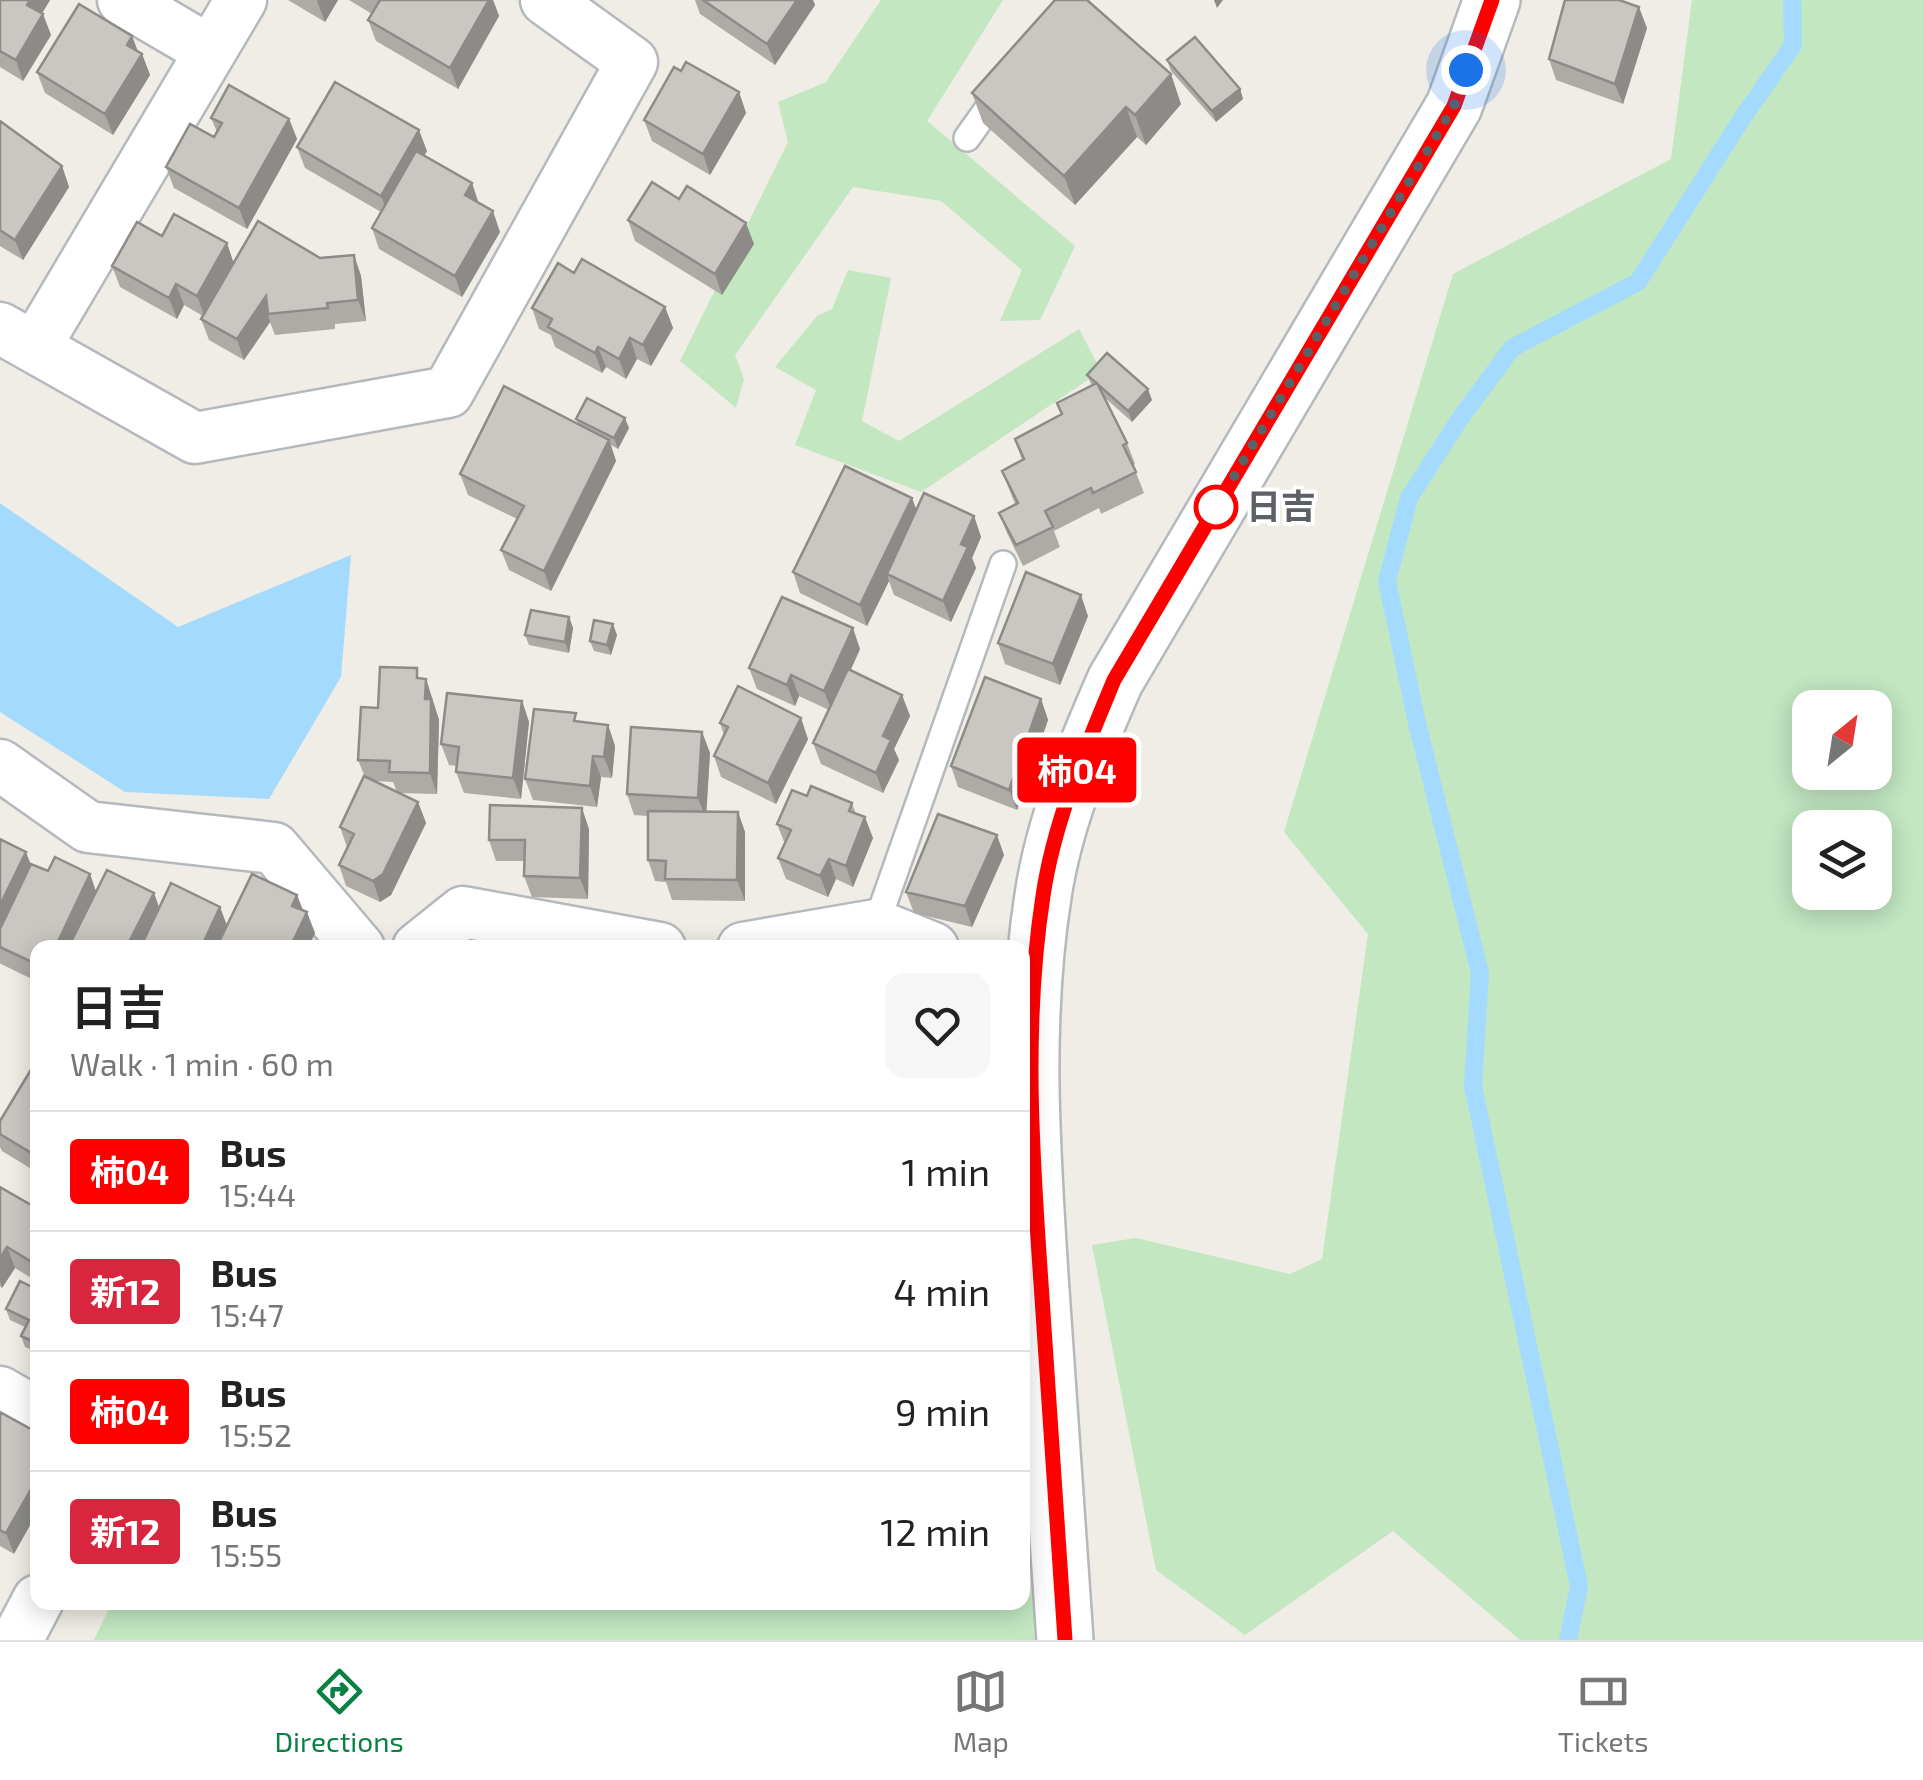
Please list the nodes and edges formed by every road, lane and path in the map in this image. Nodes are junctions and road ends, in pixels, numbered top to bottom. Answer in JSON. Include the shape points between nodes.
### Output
{"nodes":[{"id":1,"x":123,"y":0,"type":"edge"},
{"id":2,"x":241,"y":0,"type":"edge"},
{"id":3,"x":546,"y":0,"type":"edge"},
{"id":4,"x":1492,"y":0,"type":"edge"},
{"id":5,"x":210,"y":51,"type":"junction"},
{"id":6,"x":1012,"y":76,"type":"edge"},
{"id":7,"x":967,"y":138,"type":"dead end"},
{"id":8,"x":17,"y":338,"type":"edge"},
{"id":9,"x":1003,"y":564,"type":"dead end"},
{"id":10,"x":0,"y":765,"type":"edge"},
{"id":11,"x":876,"y":925,"type":"junction"},
{"id":12,"x":352,"y":940,"type":"edge"},
{"id":13,"x":428,"y":940,"type":"edge"},
{"id":14,"x":616,"y":940,"type":"edge"},
{"id":15,"x":789,"y":940,"type":"edge"},
{"id":16,"x":913,"y":940,"type":"edge"},
{"id":17,"x":1030,"y":973,"type":"edge"},
{"id":18,"x":1030,"y":1169,"type":"edge"},
{"id":19,"x":1032,"y":1300,"type":"edge"},
{"id":20,"x":0,"y":1392,"type":"edge"},
{"id":21,"x":30,"y":1409,"type":"edge"},
{"id":22,"x":33,"y":1610,"type":"edge"},
{"id":23,"x":17,"y":1640,"type":"edge"},
{"id":24,"x":1065,"y":1640,"type":"edge"}],
"edges":[{"from":1,"to":5,"type":"street"},
{"from":2,"to":5,"type":"street"},
{"from":3,"to":8,"type":"street","via":[[632,62],[448,392],[195,438]]},
{"from":4,"to":17,"type":"street","via":[[1454,106],[1114,680],[1062,817]]},
{"from":5,"to":8,"type":"street"},
{"from":6,"to":7,"type":"lane"},
{"from":9,"to":11,"type":"lane"},
{"from":10,"to":12,"type":"street","via":[[88,827],[274,848]]},
{"from":11,"to":15,"type":"street"},
{"from":11,"to":16,"type":"street"},
{"from":13,"to":14,"type":"street","via":[[463,912]]},
{"from":18,"to":19,"type":"street"},
{"from":19,"to":24,"type":"street"},
{"from":20,"to":21,"type":"street"},
{"from":22,"to":23,"type":"street"}]}
